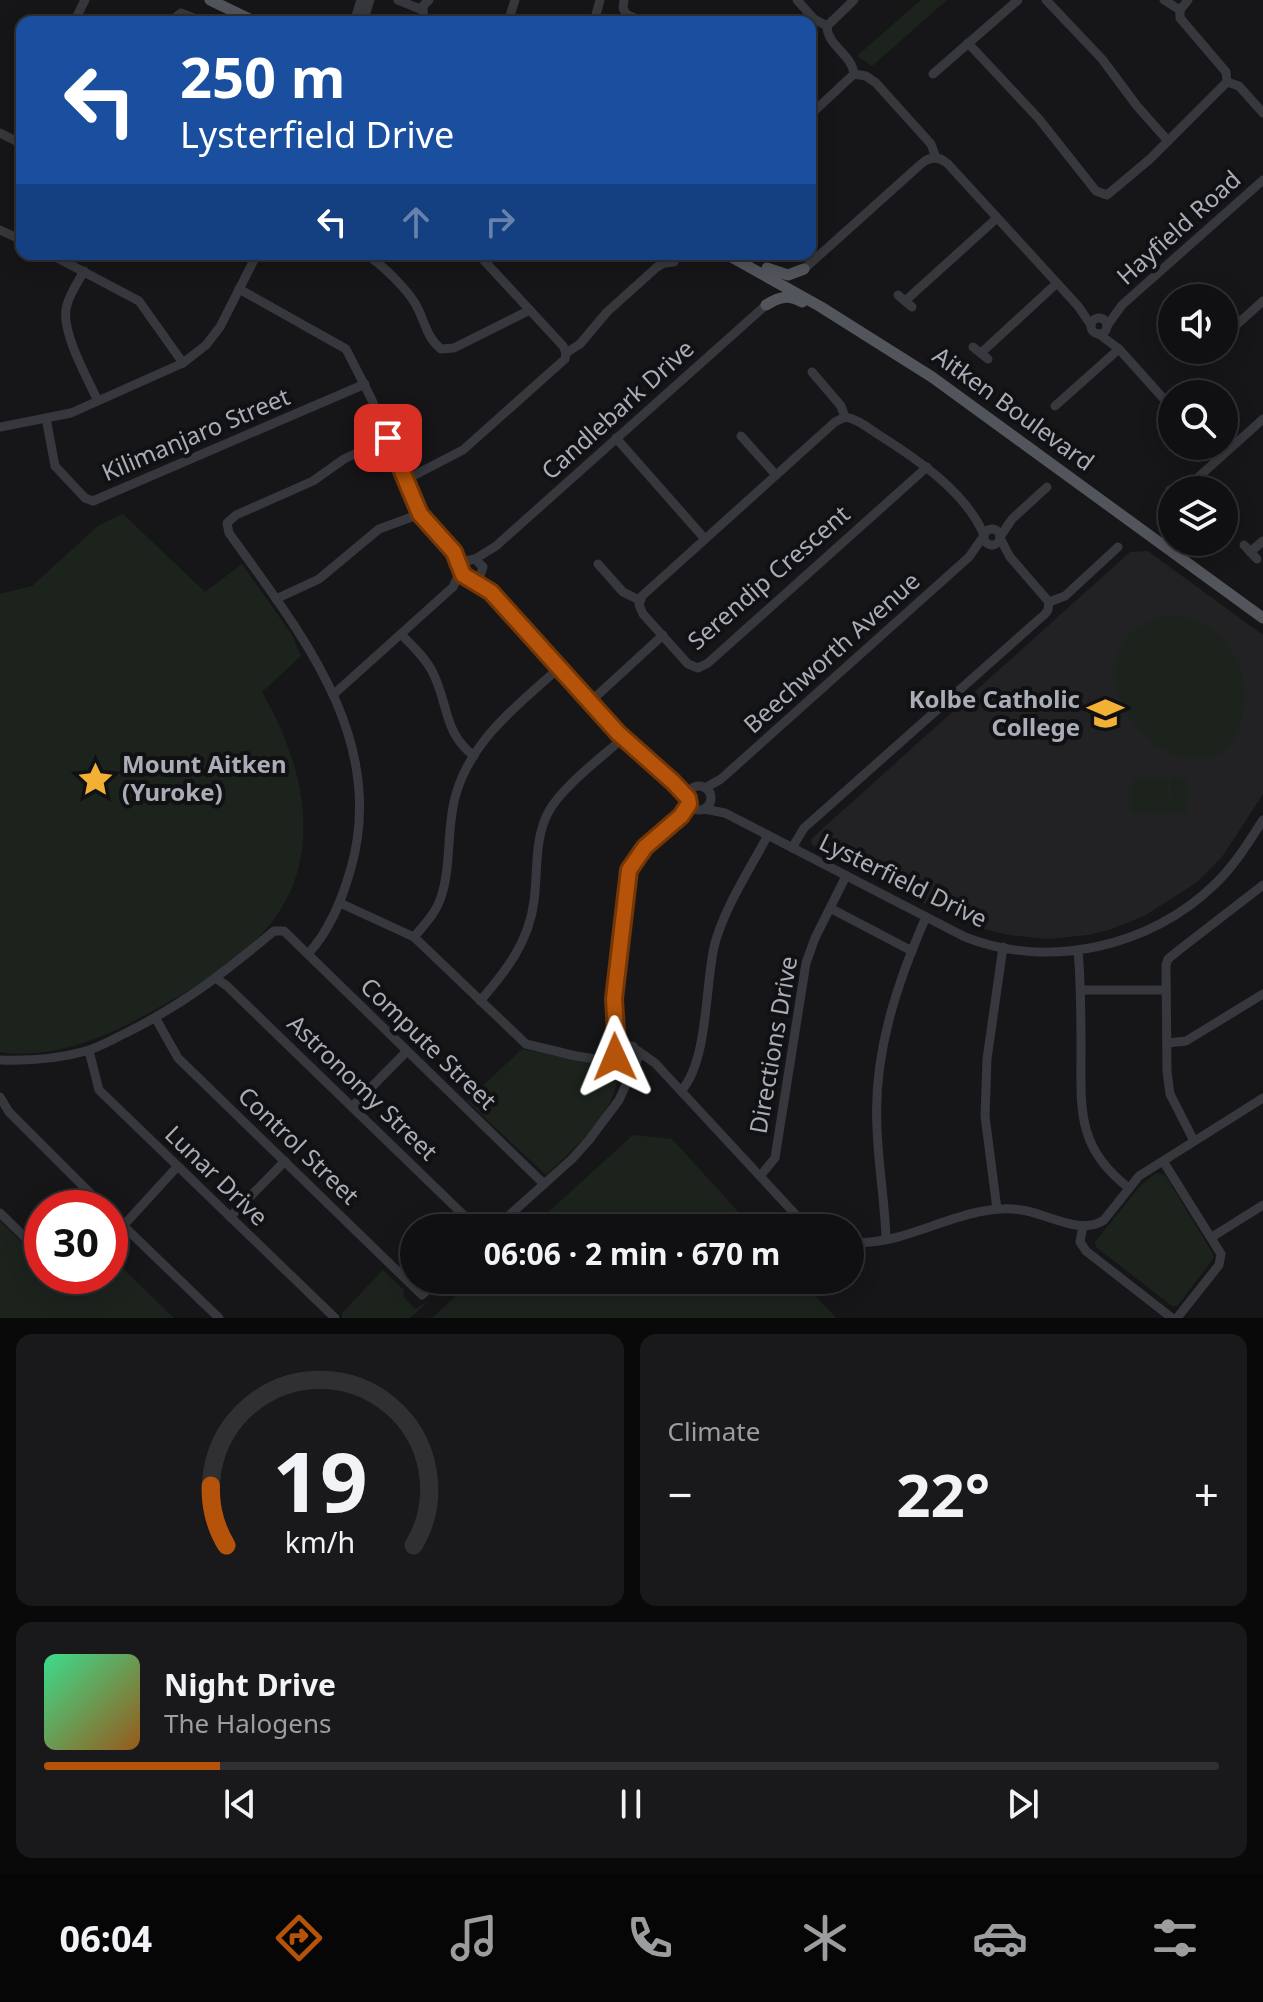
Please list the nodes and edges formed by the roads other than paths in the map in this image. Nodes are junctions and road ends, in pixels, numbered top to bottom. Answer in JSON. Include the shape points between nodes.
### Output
{"nodes":[{"id":1,"x":210,"y":0,"type":"edge"},
{"id":2,"x":398,"y":0,"type":"edge"},
{"id":3,"x":797,"y":0,"type":"edge"},
{"id":4,"x":854,"y":0,"type":"edge"},
{"id":5,"x":1018,"y":0,"type":"edge"},
{"id":6,"x":1046,"y":0,"type":"edge"},
{"id":7,"x":1164,"y":0,"type":"edge"},
{"id":8,"x":1188,"y":0,"type":"edge"},
{"id":9,"x":426,"y":4,"type":"edge"},
{"id":10,"x":1180,"y":10,"type":"junction"},
{"id":11,"x":243,"y":16,"type":"edge"},
{"id":12,"x":811,"y":16,"type":"edge"},
{"id":13,"x":816,"y":20,"type":"edge"},
{"id":14,"x":827,"y":26,"type":"junction"},
{"id":15,"x":968,"y":43,"type":"junction"},
{"id":16,"x":854,"y":74,"type":"junction"},
{"id":17,"x":933,"y":74,"type":"dead end"},
{"id":18,"x":1227,"y":82,"type":"junction"},
{"id":19,"x":816,"y":109,"type":"edge"},
{"id":20,"x":1263,"y":113,"type":"edge"},
{"id":21,"x":1168,"y":141,"type":"junction"},
{"id":22,"x":933,"y":158,"type":"junction"},
{"id":23,"x":1261,"y":186,"type":"edge"},
{"id":24,"x":997,"y":218,"type":"junction"},
{"id":25,"x":816,"y":259,"type":"edge"},
{"id":26,"x":62,"y":260,"type":"edge"},
{"id":27,"x":251,"y":260,"type":"edge"},
{"id":28,"x":376,"y":260,"type":"edge"},
{"id":29,"x":484,"y":260,"type":"edge"},
{"id":30,"x":737,"y":260,"type":"edge"},
{"id":31,"x":754,"y":260,"type":"edge"},
{"id":32,"x":814,"y":260,"type":"edge"},
{"id":33,"x":674,"y":262,"type":"dead end"},
{"id":34,"x":804,"y":269,"type":"junction"},
{"id":35,"x":84,"y":271,"type":"junction"},
{"id":36,"x":764,"y":274,"type":"junction"},
{"id":37,"x":1057,"y":283,"type":"junction"},
{"id":38,"x":239,"y":289,"type":"junction"},
{"id":39,"x":905,"y":301,"type":"dead end"},
{"id":40,"x":1263,"y":301,"type":"edge"},
{"id":41,"x":812,"y":302,"type":"junction"},
{"id":42,"x":766,"y":305,"type":"junction"},
{"id":43,"x":530,"y":310,"type":"junction"},
{"id":44,"x":1238,"y":323,"type":"edge"},
{"id":45,"x":1100,"y":325,"type":"junction"},
{"id":46,"x":881,"y":344,"type":"junction"},
{"id":47,"x":1119,"y":349,"type":"junction"},
{"id":48,"x":566,"y":353,"type":"junction"},
{"id":49,"x":981,"y":353,"type":"dead end"},
{"id":50,"x":183,"y":363,"type":"junction"},
{"id":51,"x":812,"y":372,"type":"dead end"},
{"id":52,"x":365,"y":384,"type":"junction"},
{"id":53,"x":1158,"y":392,"type":"edge"},
{"id":54,"x":98,"y":401,"type":"junction"},
{"id":55,"x":1057,"y":407,"type":"dead end"},
{"id":56,"x":845,"y":417,"type":"junction"},
{"id":57,"x":46,"y":418,"type":"junction"},
{"id":58,"x":1263,"y":419,"type":"edge"},
{"id":59,"x":0,"y":427,"type":"edge"},
{"id":60,"x":741,"y":436,"type":"dead end"},
{"id":61,"x":388,"y":438,"type":"junction"},
{"id":62,"x":616,"y":438,"type":"junction"},
{"id":63,"x":1238,"y":441,"type":"edge"},
{"id":64,"x":1217,"y":460,"type":"edge"},
{"id":65,"x":927,"y":467,"type":"junction"},
{"id":66,"x":776,"y":475,"type":"junction"},
{"id":67,"x":1199,"y":476,"type":"edge"},
{"id":68,"x":405,"y":480,"type":"junction"},
{"id":69,"x":1047,"y":487,"type":"dead end"},
{"id":70,"x":420,"y":514,"type":"junction"},
{"id":71,"x":992,"y":537,"type":"junction"},
{"id":72,"x":705,"y":539,"type":"junction"},
{"id":73,"x":1263,"y":541,"type":"edge"},
{"id":74,"x":1118,"y":547,"type":"dead end"},
{"id":75,"x":1250,"y":552,"type":"dead end"},
{"id":76,"x":598,"y":564,"type":"dead end"},
{"id":77,"x":472,"y":569,"type":"junction"},
{"id":78,"x":276,"y":599,"type":"junction"},
{"id":79,"x":639,"y":600,"type":"junction"},
{"id":80,"x":1049,"y":602,"type":"junction"},
{"id":81,"x":1263,"y":618,"type":"edge"},
{"id":82,"x":401,"y":634,"type":"junction"},
{"id":83,"x":663,"y":635,"type":"junction"},
{"id":84,"x":559,"y":668,"type":"junction"},
{"id":85,"x":334,"y":694,"type":"junction"},
{"id":86,"x":590,"y":702,"type":"junction"},
{"id":87,"x":623,"y":738,"type":"junction"},
{"id":88,"x":474,"y":756,"type":"junction"},
{"id":89,"x":673,"y":782,"type":"junction"},
{"id":90,"x":694,"y":788,"type":"junction"},
{"id":91,"x":709,"y":794,"type":"junction"},
{"id":92,"x":694,"y":805,"type":"junction"},
{"id":93,"x":725,"y":813,"type":"junction"},
{"id":94,"x":1262,"y":823,"type":"edge"},
{"id":95,"x":768,"y":835,"type":"junction"},
{"id":96,"x":795,"y":849,"type":"junction"},
{"id":97,"x":846,"y":876,"type":"junction"},
{"id":98,"x":1263,"y":885,"type":"edge"},
{"id":99,"x":340,"y":903,"type":"junction"},
{"id":100,"x":830,"y":908,"type":"junction"},
{"id":101,"x":926,"y":917,"type":"junction"},
{"id":102,"x":414,"y":937,"type":"junction"},
{"id":103,"x":1003,"y":947,"type":"junction"},
{"id":104,"x":1078,"y":950,"type":"junction"},
{"id":105,"x":912,"y":951,"type":"junction"},
{"id":106,"x":308,"y":954,"type":"junction"},
{"id":107,"x":217,"y":979,"type":"junction"},
{"id":108,"x":1081,"y":990,"type":"junction"},
{"id":109,"x":1166,"y":990,"type":"junction"},
{"id":110,"x":1263,"y":994,"type":"edge"},
{"id":111,"x":480,"y":1001,"type":"junction"},
{"id":112,"x":156,"y":1019,"type":"junction"},
{"id":113,"x":615,"y":1023,"type":"junction"},
{"id":114,"x":1167,"y":1043,"type":"junction"},
{"id":115,"x":634,"y":1048,"type":"junction"},
{"id":116,"x":89,"y":1051,"type":"junction"},
{"id":117,"x":406,"y":1052,"type":"junction"},
{"id":118,"x":617,"y":1057,"type":"junction"},
{"id":119,"x":0,"y":1061,"type":"edge"},
{"id":120,"x":634,"y":1066,"type":"junction"},
{"id":121,"x":660,"y":1069,"type":"junction"},
{"id":122,"x":682,"y":1090,"type":"junction"},
{"id":123,"x":623,"y":1092,"type":"junction"},
{"id":124,"x":0,"y":1097,"type":"edge"},
{"id":125,"x":1263,"y":1098,"type":"edge"},
{"id":126,"x":352,"y":1107,"type":"junction"},
{"id":127,"x":1194,"y":1141,"type":"junction"},
{"id":128,"x":285,"y":1161,"type":"junction"},
{"id":129,"x":1163,"y":1161,"type":"junction"},
{"id":130,"x":177,"y":1167,"type":"junction"},
{"id":131,"x":761,"y":1175,"type":"junction"},
{"id":132,"x":544,"y":1184,"type":"junction"},
{"id":133,"x":1129,"y":1188,"type":"junction"},
{"id":134,"x":86,"y":1190,"type":"edge"},
{"id":135,"x":1263,"y":1205,"type":"edge"},
{"id":136,"x":997,"y":1209,"type":"junction"},
{"id":137,"x":0,"y":1213,"type":"edge"},
{"id":138,"x":463,"y":1214,"type":"edge"},
{"id":139,"x":511,"y":1214,"type":"edge"},
{"id":140,"x":795,"y":1214,"type":"edge"},
{"id":141,"x":230,"y":1217,"type":"junction"},
{"id":142,"x":128,"y":1221,"type":"edge"},
{"id":143,"x":1083,"y":1226,"type":"junction"},
{"id":144,"x":128,"y":1231,"type":"edge"},
{"id":145,"x":24,"y":1236,"type":"edge"},
{"id":146,"x":1212,"y":1237,"type":"junction"},
{"id":147,"x":886,"y":1239,"type":"junction"},
{"id":148,"x":864,"y":1241,"type":"edge"},
{"id":149,"x":400,"y":1273,"type":"edge"},
{"id":150,"x":219,"y":1318,"type":"edge"},
{"id":151,"x":335,"y":1318,"type":"edge"},
{"id":152,"x":1175,"y":1318,"type":"edge"}],
"edges":[{"from":1,"to":11,"type":"main road"},
{"from":2,"to":9,"type":"street","via":[[416,9]]},
{"from":3,"to":12,"type":"street"},
{"from":4,"to":14,"type":"street"},
{"from":5,"to":15,"type":"street"},
{"from":6,"to":21,"type":"street"},
{"from":7,"to":10,"type":"street"},
{"from":8,"to":10,"type":"street"},
{"from":10,"to":18,"type":"street","via":[[1182,22],[1226,72]]},
{"from":13,"to":14,"type":"street"},
{"from":14,"to":16,"type":"street"},
{"from":15,"to":17,"type":"street"},
{"from":15,"to":21,"type":"street","via":[[1099,194],[1114,192]]},
{"from":16,"to":19,"type":"street"},
{"from":16,"to":22,"type":"street","via":[[870,77],[927,139]]},
{"from":18,"to":20,"type":"street","via":[[1239,86]]},
{"from":18,"to":21,"type":"street"},
{"from":22,"to":24,"type":"street","via":[[945,161]]},
{"from":22,"to":25,"type":"street"},
{"from":23,"to":45,"type":"street","name":"Hayfield Road"},
{"from":24,"to":37,"type":"street"},
{"from":24,"to":39,"type":"street"},
{"from":26,"to":35,"type":"street"},
{"from":27,"to":38,"type":"street"},
{"from":28,"to":43,"type":"street","via":[[415,302],[430,341],[441,349],[454,348]]},
{"from":29,"to":43,"type":"street"},
{"from":30,"to":36,"type":"main road","name":"Aitken Boulevard"},
{"from":31,"to":34,"type":"main road","via":[[783,275]]},
{"from":32,"to":34,"type":"street"},
{"from":33,"to":48,"type":"street","via":[[657,267]]},
{"from":34,"to":41,"type":"main road","via":[[799,285]]},
{"from":35,"to":50,"type":"street","via":[[139,301]]},
{"from":35,"to":54,"type":"street","via":[[66,313],[72,343]]},
{"from":36,"to":41,"type":"main road","name":"Aitken Boulevard"},
{"from":36,"to":42,"type":"main road","via":[[772,291]]},
{"from":37,"to":45,"type":"street"},
{"from":37,"to":49,"type":"street"},
{"from":38,"to":50,"type":"street","via":[[214,336]]},
{"from":38,"to":52,"type":"street","via":[[346,349]]},
{"from":40,"to":44,"type":"street"},
{"from":41,"to":46,"type":"main road","name":"Aitken Boulevard"},
{"from":42,"to":46,"type":"main road","via":[[791,297]]},
{"from":42,"to":62,"type":"street","name":"Candlebark Drive"},
{"from":43,"to":48,"type":"street"},
{"from":45,"to":47,"type":"street"},
{"from":46,"to":81,"type":"main road","name":"Aitken Boulevard"},
{"from":47,"to":53,"type":"street"},
{"from":47,"to":55,"type":"street"},
{"from":48,"to":68,"type":"street","via":[[463,450]]},
{"from":50,"to":54,"type":"street"},
{"from":51,"to":56,"type":"street"},
{"from":52,"to":57,"type":"street","name":"Kilimanjaro Street","via":[[93,501],[55,466]]},
{"from":52,"to":61,"type":"street"},
{"from":54,"to":57,"type":"street"},
{"from":56,"to":65,"type":"street"},
{"from":56,"to":66,"type":"street"},
{"from":57,"to":59,"type":"street"},
{"from":58,"to":63,"type":"street"},
{"from":60,"to":66,"type":"street"},
{"from":61,"to":68,"type":"street"},
{"from":61,"to":78,"type":"street","via":[[227,523]]},
{"from":62,"to":72,"type":"street"},
{"from":62,"to":77,"type":"street","name":"Candlebark Drive"},
{"from":64,"to":67,"type":"street"},
{"from":65,"to":71,"type":"street"},
{"from":65,"to":83,"type":"street","name":"Serendip Crescent","via":[[703,667],[688,664]]},
{"from":66,"to":72,"type":"street"},
{"from":68,"to":70,"type":"street"},
{"from":69,"to":71,"type":"street"},
{"from":70,"to":77,"type":"street"},
{"from":70,"to":78,"type":"street","via":[[379,529],[319,579]]},
{"from":71,"to":80,"type":"street"},
{"from":71,"to":91,"type":"street","name":"Beechworth Avenue"},
{"from":72,"to":79,"type":"street"},
{"from":73,"to":75,"type":"street"},
{"from":74,"to":80,"type":"street","via":[[1065,596]]},
{"from":76,"to":79,"type":"street","name":"Serendip Crescent","via":[[623,592]]},
{"from":77,"to":82,"type":"street","name":"Candlebark Drive"},
{"from":77,"to":84,"type":"street"},
{"from":78,"to":85,"type":"street"},
{"from":79,"to":83,"type":"street","name":"Serendip Crescent","via":[[640,610]]},
{"from":80,"to":96,"type":"street","via":[[1045,614],[800,833]]},
{"from":82,"to":85,"type":"street","name":"Candlebark Drive"},
{"from":82,"to":88,"type":"street","via":[[430,667],[454,736]]},
{"from":83,"to":86,"type":"street"},
{"from":84,"to":86,"type":"street"},
{"from":84,"to":88,"type":"street","via":[[499,723]]},
{"from":85,"to":99,"type":"street","via":[[352,739],[360,784],[358,839]]},
{"from":86,"to":87,"type":"street"},
{"from":87,"to":89,"type":"street"},
{"from":87,"to":111,"type":"street","via":[[550,809],[540,839],[534,905],[521,947]]},
{"from":88,"to":102,"type":"street","via":[[454,802],[442,896]]},
{"from":89,"to":90,"type":"street"},
{"from":89,"to":92,"type":"street"},
{"from":90,"to":91,"type":"street"},
{"from":90,"to":92,"type":"street"},
{"from":91,"to":92,"type":"street"},
{"from":91,"to":93,"type":"street","name":"Lysterfield Drive"},
{"from":92,"to":93,"type":"street","name":"Lysterfield Drive"},
{"from":92,"to":113,"type":"street","via":[[645,847],[629,870]]},
{"from":93,"to":95,"type":"street","name":"Lysterfield Drive"},
{"from":94,"to":104,"type":"street","name":"Lysterfield Drive","via":[[1230,869],[1193,903],[1141,933]]},
{"from":95,"to":96,"type":"street","name":"Lysterfield Drive"},
{"from":95,"to":122,"type":"street","via":[[720,928],[695,1069]]},
{"from":96,"to":97,"type":"street","name":"Lysterfield Drive"},
{"from":97,"to":100,"type":"street","name":"Directions Drive"},
{"from":97,"to":101,"type":"street","name":"Lysterfield Drive"},
{"from":98,"to":109,"type":"street","via":[[1168,959]]},
{"from":99,"to":102,"type":"street"},
{"from":99,"to":106,"type":"street"},
{"from":100,"to":105,"type":"street"},
{"from":100,"to":131,"type":"street","name":"Directions Drive","via":[[806,963],[775,1158]]},
{"from":101,"to":103,"type":"street","name":"Lysterfield Drive","via":[[973,940]]},
{"from":101,"to":105,"type":"street"},
{"from":102,"to":111,"type":"street"},
{"from":103,"to":104,"type":"street","name":"Lysterfield Drive"},
{"from":103,"to":136,"type":"street","via":[[987,1059],[985,1116]]},
{"from":104,"to":108,"type":"street"},
{"from":105,"to":147,"type":"street","via":[[891,1005],[882,1050],[876,1124]]},
{"from":106,"to":107,"type":"street","name":"Compute Street","via":[[284,931],[274,931]]},
{"from":106,"to":117,"type":"street","name":"Compute Street"},
{"from":107,"to":112,"type":"street"},
{"from":107,"to":126,"type":"street","name":"Astronomy Street"},
{"from":108,"to":109,"type":"street"},
{"from":108,"to":133,"type":"street","via":[[1081,1112],[1095,1152]]},
{"from":109,"to":114,"type":"street"},
{"from":110,"to":114,"type":"street","via":[[1186,1041]]},
{"from":111,"to":118,"type":"street","via":[[526,1044],[593,1059]]},
{"from":112,"to":116,"type":"street"},
{"from":112,"to":128,"type":"street","name":"Control Street","via":[[178,1058]]},
{"from":113,"to":115,"type":"street"},
{"from":113,"to":118,"type":"street"},
{"from":114,"to":127,"type":"street","via":[[1170,1094]]},
{"from":115,"to":118,"type":"street"},
{"from":115,"to":120,"type":"street","via":[[639,1056]]},
{"from":115,"to":121,"type":"street"},
{"from":116,"to":119,"type":"street","via":[[38,1061]]},
{"from":116,"to":130,"type":"street","name":"Lunar Drive","via":[[99,1090]]},
{"from":117,"to":126,"type":"street"},
{"from":117,"to":132,"type":"street","name":"Compute Street"},
{"from":118,"to":120,"type":"street","via":[[623,1068]]},
{"from":118,"to":123,"type":"street"},
{"from":120,"to":121,"type":"street"},
{"from":120,"to":123,"type":"street"},
{"from":121,"to":122,"type":"street"},
{"from":122,"to":131,"type":"street"},
{"from":123,"to":132,"type":"street","via":[[589,1140]]},
{"from":124,"to":134,"type":"street"},
{"from":125,"to":127,"type":"street"},
{"from":126,"to":138,"type":"street","name":"Astronomy Street"},
{"from":127,"to":129,"type":"street"},
{"from":128,"to":141,"type":"street"},
{"from":128,"to":149,"type":"street","name":"Control Street"},
{"from":129,"to":133,"type":"street"},
{"from":129,"to":146,"type":"street"},
{"from":130,"to":141,"type":"street","name":"Lunar Drive"},
{"from":130,"to":142,"type":"street"},
{"from":131,"to":140,"type":"street"},
{"from":132,"to":139,"type":"street"},
{"from":133,"to":143,"type":"street","via":[[1104,1220]]},
{"from":135,"to":146,"type":"street"},
{"from":136,"to":143,"type":"street"},
{"from":136,"to":147,"type":"street"},
{"from":137,"to":145,"type":"street"},
{"from":141,"to":151,"type":"street","name":"Lunar Drive"},
{"from":143,"to":152,"type":"street","via":[[1080,1242],[1086,1251]]},
{"from":144,"to":150,"type":"street"},
{"from":146,"to":152,"type":"street","via":[[1221,1254],[1219,1265]]},
{"from":147,"to":148,"type":"street"}]}
